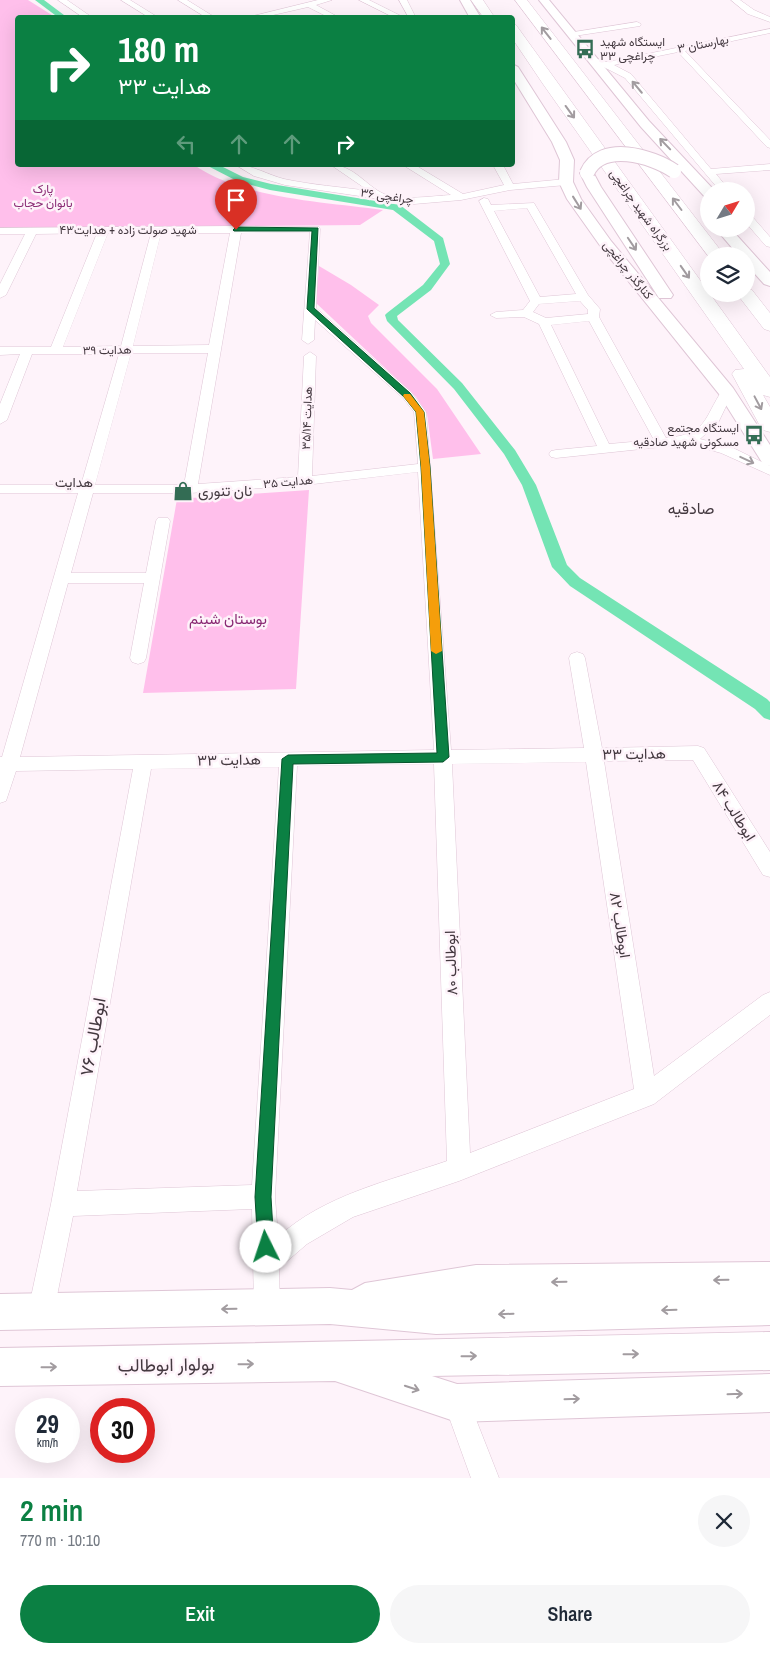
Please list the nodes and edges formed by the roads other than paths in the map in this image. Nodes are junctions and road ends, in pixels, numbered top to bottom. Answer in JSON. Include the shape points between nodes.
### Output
{"nodes":[{"id":1,"x":62,"y":0,"type":"edge"},
{"id":2,"x":125,"y":0,"type":"edge"},
{"id":3,"x":182,"y":0,"type":"edge"},
{"id":4,"x":328,"y":0,"type":"edge"},
{"id":5,"x":364,"y":0,"type":"edge"},
{"id":6,"x":465,"y":0,"type":"edge"},
{"id":7,"x":477,"y":0,"type":"edge"},
{"id":8,"x":521,"y":0,"type":"edge"},
{"id":9,"x":536,"y":0,"type":"edge"},
{"id":10,"x":544,"y":0,"type":"edge"},
{"id":11,"x":735,"y":0,"type":"edge"},
{"id":12,"x":404,"y":2,"type":"edge"},
{"id":13,"x":309,"y":4,"type":"junction"},
{"id":14,"x":382,"y":8,"type":"junction"},
{"id":15,"x":85,"y":15,"type":"edge"},
{"id":16,"x":151,"y":15,"type":"edge"},
{"id":17,"x":208,"y":15,"type":"edge"},
{"id":18,"x":270,"y":15,"type":"edge"},
{"id":19,"x":331,"y":15,"type":"edge"},
{"id":20,"x":396,"y":15,"type":"edge"},
{"id":21,"x":411,"y":15,"type":"edge"},
{"id":22,"x":474,"y":15,"type":"edge"},
{"id":23,"x":488,"y":15,"type":"edge"},
{"id":24,"x":770,"y":20,"type":"edge"},
{"id":25,"x":637,"y":24,"type":"dead end"},
{"id":26,"x":770,"y":31,"type":"edge"},
{"id":27,"x":515,"y":32,"type":"edge"},
{"id":28,"x":574,"y":34,"type":"junction"},
{"id":29,"x":515,"y":47,"type":"edge"},
{"id":30,"x":678,"y":49,"type":"junction"},
{"id":31,"x":594,"y":60,"type":"junction"},
{"id":32,"x":606,"y":64,"type":"junction"},
{"id":33,"x":515,"y":71,"type":"edge"},
{"id":34,"x":583,"y":80,"type":"junction"},
{"id":35,"x":550,"y":84,"type":"junction"},
{"id":36,"x":770,"y":145,"type":"edge"},
{"id":37,"x":245,"y":167,"type":"edge"},
{"id":38,"x":339,"y":167,"type":"edge"},
{"id":39,"x":411,"y":167,"type":"edge"},
{"id":40,"x":499,"y":167,"type":"edge"},
{"id":41,"x":770,"y":167,"type":"edge"},
{"id":42,"x":708,"y":172,"type":"junction"},
{"id":43,"x":566,"y":182,"type":"junction"},
{"id":44,"x":717,"y":182,"type":"edge"},
{"id":45,"x":700,"y":192,"type":"edge"},
{"id":46,"x":481,"y":194,"type":"junction"},
{"id":47,"x":700,"y":194,"type":"edge"},
{"id":48,"x":383,"y":196,"type":"junction"},
{"id":49,"x":516,"y":196,"type":"junction"},
{"id":50,"x":461,"y":197,"type":"junction"},
{"id":51,"x":488,"y":208,"type":"junction"},
{"id":52,"x":755,"y":226,"type":"edge"},
{"id":53,"x":104,"y":230,"type":"junction"},
{"id":54,"x":157,"y":230,"type":"junction"},
{"id":55,"x":236,"y":230,"type":"junction"},
{"id":56,"x":0,"y":231,"type":"edge"},
{"id":57,"x":32,"y":231,"type":"junction"},
{"id":58,"x":732,"y":238,"type":"edge"},
{"id":59,"x":748,"y":238,"type":"edge"},
{"id":60,"x":770,"y":244,"type":"edge"},
{"id":61,"x":710,"y":247,"type":"edge"},
{"id":62,"x":770,"y":263,"type":"edge"},
{"id":63,"x":770,"y":281,"type":"edge"},
{"id":64,"x":0,"y":295,"type":"edge"},
{"id":65,"x":583,"y":297,"type":"junction"},
{"id":66,"x":536,"y":301,"type":"junction"},
{"id":67,"x":752,"y":302,"type":"edge"},
{"id":68,"x":310,"y":309,"type":"junction"},
{"id":69,"x":526,"y":313,"type":"junction"},
{"id":70,"x":496,"y":314,"type":"dead end"},
{"id":71,"x":593,"y":317,"type":"junction"},
{"id":72,"x":767,"y":320,"type":"edge"},
{"id":73,"x":544,"y":322,"type":"junction"},
{"id":74,"x":724,"y":326,"type":"junction"},
{"id":75,"x":308,"y":340,"type":"dead end"},
{"id":76,"x":215,"y":349,"type":"junction"},
{"id":77,"x":126,"y":350,"type":"junction"},
{"id":78,"x":0,"y":351,"type":"edge"},
{"id":79,"x":27,"y":351,"type":"junction"},
{"id":80,"x":55,"y":351,"type":"junction"},
{"id":81,"x":310,"y":356,"type":"dead end"},
{"id":82,"x":770,"y":391,"type":"edge"},
{"id":83,"x":727,"y":392,"type":"junction"},
{"id":84,"x":0,"y":420,"type":"edge"},
{"id":85,"x":770,"y":426,"type":"edge"},
{"id":86,"x":689,"y":440,"type":"junction"},
{"id":87,"x":662,"y":443,"type":"junction"},
{"id":88,"x":605,"y":449,"type":"junction"},
{"id":89,"x":556,"y":454,"type":"dead end"},
{"id":90,"x":770,"y":460,"type":"edge"},
{"id":91,"x":426,"y":467,"type":"junction"},
{"id":92,"x":770,"y":471,"type":"edge"},
{"id":93,"x":305,"y":481,"type":"junction"},
{"id":94,"x":0,"y":489,"type":"edge"},
{"id":95,"x":87,"y":489,"type":"junction"},
{"id":96,"x":190,"y":489,"type":"junction"},
{"id":97,"x":163,"y":521,"type":"dead end"},
{"id":98,"x":62,"y":578,"type":"junction"},
{"id":99,"x":152,"y":578,"type":"junction"},
{"id":100,"x":138,"y":658,"type":"dead end"},
{"id":101,"x":577,"y":658,"type":"dead end"},
{"id":102,"x":698,"y":753,"type":"joint"},
{"id":103,"x":594,"y":755,"type":"junction"},
{"id":104,"x":443,"y":757,"type":"junction"},
{"id":105,"x":288,"y":759,"type":"junction"},
{"id":106,"x":143,"y":762,"type":"junction"},
{"id":107,"x":4,"y":764,"type":"edge"},
{"id":108,"x":0,"y":796,"type":"edge"},
{"id":109,"x":770,"y":869,"type":"edge"},
{"id":110,"x":770,"y":1002,"type":"edge"},
{"id":111,"x":646,"y":1096,"type":"junction"},
{"id":112,"x":459,"y":1170,"type":"junction"},
{"id":113,"x":263,"y":1197,"type":"junction"},
{"id":114,"x":63,"y":1204,"type":"junction"},
{"id":115,"x":267,"y":1263,"type":"junction"},
{"id":116,"x":770,"y":1280,"type":"edge"},
{"id":117,"x":330,"y":1306,"type":"junction"},
{"id":118,"x":770,"y":1307,"type":"edge"},
{"id":119,"x":267,"y":1308,"type":"junction"},
{"id":120,"x":41,"y":1311,"type":"junction"},
{"id":121,"x":0,"y":1312,"type":"edge"},
{"id":122,"x":770,"y":1351,"type":"edge"},
{"id":123,"x":332,"y":1362,"type":"junction"},
{"id":124,"x":0,"y":1367,"type":"edge"},
{"id":125,"x":770,"y":1393,"type":"edge"},
{"id":126,"x":457,"y":1403,"type":"junction"},
{"id":127,"x":485,"y":1478,"type":"edge"}],
"edges":[{"from":1,"to":15,"type":"street"},
{"from":2,"to":16,"type":"street"},
{"from":3,"to":17,"type":"street"},
{"from":4,"to":13,"type":"street"},
{"from":5,"to":14,"type":"street"},
{"from":6,"to":22,"type":"main road"},
{"from":7,"to":23,"type":"highway"},
{"from":34,"to":8,"type":"highway","one_way":true},
{"from":9,"to":34,"type":"highway","via":[[557,26]]},
{"from":10,"to":28,"type":"main road"},
{"from":11,"to":24,"type":"street"},
{"from":12,"to":14,"type":"street"},
{"from":12,"to":21,"type":"street"},
{"from":13,"to":18,"type":"street"},
{"from":13,"to":19,"type":"street"},
{"from":14,"to":20,"type":"street"},
{"from":25,"to":28,"type":"street"},
{"from":26,"to":30,"type":"street","name":"بهارستان ۳"},
{"from":27,"to":35,"type":"highway","name":"بزرگراه شهید چراغچی"},
{"from":28,"to":31,"type":"main road"},
{"from":29,"to":35,"type":"highway"},
{"from":30,"to":32,"type":"street","name":"بهارستان ۳"},
{"from":30,"to":36,"type":"street"},
{"from":31,"to":32,"type":"street"},
{"from":45,"to":31,"type":"main road","one_way":true},
{"from":42,"to":32,"type":"street","one_way":true,"via":[[628,76]]},
{"from":33,"to":43,"type":"main road","name":"کنارگذر چراغچی","via":[[559,142],[567,160]]},
{"from":61,"to":34,"type":"highway","one_way":true},
{"from":35,"to":74,"type":"highway","name":"بزرگراه شهید چراغچی","one_way":true},
{"from":37,"to":48,"type":"street","name":"چراغچی ۳۶","via":[[285,182]]},
{"from":38,"to":48,"type":"street"},
{"from":39,"to":50,"type":"street"},
{"from":40,"to":49,"type":"street"},
{"from":41,"to":42,"type":"street"},
{"from":42,"to":44,"type":"street"},
{"from":43,"to":49,"type":"street","name":"چراغچی ۳۶"},
{"from":43,"to":83,"type":"main road","name":"کنارگذر چراغچی","one_way":true,"via":[[606,244]]},
{"from":46,"to":49,"type":"street","name":"چراغچی ۳۶"},
{"from":46,"to":50,"type":"street","name":"چراغچی ۳۶"},
{"from":46,"to":51,"type":"street"},
{"from":47,"to":83,"type":"main road","one_way":true,"bridge":true,"via":[[666,164],[650,158],[618,154],[604,157],[590,164],[587,173]]},
{"from":48,"to":50,"type":"street","name":"چراغچی ۳۶","via":[[414,201]]},
{"from":49,"to":51,"type":"street"},
{"from":49,"to":65,"type":"street","via":[[530,205]]},
{"from":51,"to":66,"type":"street"},
{"from":52,"to":60,"type":"street"},
{"from":53,"to":54,"type":"street","name":"شهید صولت زاده + هدایت۴۳"},
{"from":53,"to":57,"type":"street","name":"شهید صولت زاده + هدایت۴۳"},
{"from":53,"to":80,"type":"street"},
{"from":54,"to":55,"type":"street","name":"شهید صولت زاده + هدایت۴۳"},
{"from":54,"to":77,"type":"street"},
{"from":55,"to":68,"type":"street","name":"شهید صولت زاده + هدایت۴۳","via":[[315,229]]},
{"from":55,"to":76,"type":"street"},
{"from":56,"to":57,"type":"street","name":"شهید صولت زاده + هدایت۴۳"},
{"from":57,"to":64,"type":"street"},
{"from":58,"to":63,"type":"main road"},
{"from":59,"to":62,"type":"main road"},
{"from":65,"to":66,"type":"street"},
{"from":65,"to":71,"type":"street","via":[[594,309]]},
{"from":66,"to":69,"type":"street"},
{"from":67,"to":72,"type":"highway"},
{"from":68,"to":75,"type":"street"},
{"from":68,"to":91,"type":"street","name":"ابوطالب ۸۰","via":[[407,395],[420,412]]},
{"from":69,"to":70,"type":"street"},
{"from":69,"to":73,"type":"street"},
{"from":71,"to":73,"type":"street"},
{"from":71,"to":87,"type":"street"},
{"from":73,"to":88,"type":"street"},
{"from":74,"to":82,"type":"highway","name":"بزرگراه شهید چراغچی"},
{"from":74,"to":85,"type":"highway","one_way":true,"via":[[741,371]]},
{"from":76,"to":77,"type":"street","name":"هدایت ۳۹"},
{"from":76,"to":96,"type":"street"},
{"from":77,"to":80,"type":"street","name":"هدایت ۳۹"},
{"from":77,"to":95,"type":"street"},
{"from":78,"to":79,"type":"street","name":"هدایت ۳۹"},
{"from":79,"to":80,"type":"street","name":"هدایت ۳۹"},
{"from":79,"to":84,"type":"street"},
{"from":81,"to":93,"type":"street","name":"هدایت ۳۵/۱۴"},
{"from":83,"to":86,"type":"street","via":[[710,426]]},
{"from":83,"to":90,"type":"main road","name":"کنارگذر چراغچی"},
{"from":86,"to":87,"type":"street"},
{"from":86,"to":92,"type":"street","one_way":true,"via":[[726,450]]},
{"from":87,"to":88,"type":"street"},
{"from":88,"to":89,"type":"street"},
{"from":91,"to":93,"type":"street","name":"هدایت ۳۵"},
{"from":91,"to":104,"type":"street","name":"ابوطالب ۸۰"},
{"from":93,"to":96,"type":"street","name":"هدایت ۳۵"},
{"from":94,"to":95,"type":"street","name":"هدایت ۳۵"},
{"from":95,"to":96,"type":"street","name":"هدایت ۳۵"},
{"from":95,"to":98,"type":"street"},
{"from":97,"to":99,"type":"street"},
{"from":98,"to":99,"type":"street"},
{"from":98,"to":107,"type":"street"},
{"from":99,"to":100,"type":"street"},
{"from":101,"to":103,"type":"street","name":"ابوطالب ۸۲"},
{"from":102,"to":103,"type":"street","name":"هدایت ۳۳"},
{"from":102,"to":109,"type":"street","name":"ابوطالب ۸۴"},
{"from":103,"to":104,"type":"street","name":"هدایت ۳۳"},
{"from":103,"to":111,"type":"street","name":"ابوطالب ۸۲"},
{"from":104,"to":105,"type":"street","name":"هدایت ۳۳"},
{"from":104,"to":112,"type":"street","name":"ابوطالب ۸۰"},
{"from":105,"to":106,"type":"street","name":"هدایت ۳۳"},
{"from":105,"to":113,"type":"street"},
{"from":106,"to":107,"type":"street","name":"هدایت ۳۳"},
{"from":106,"to":114,"type":"street","name":"ابوطالب ۷۶"},
{"from":107,"to":108,"type":"street"},
{"from":110,"to":111,"type":"street"},
{"from":111,"to":112,"type":"street"},
{"from":112,"to":115,"type":"street","via":[[347,1208],[298,1235]]},
{"from":113,"to":114,"type":"street"},
{"from":113,"to":115,"type":"street"},
{"from":114,"to":120,"type":"street","name":"ابوطالب ۷۶"},
{"from":115,"to":119,"type":"street"},
{"from":116,"to":117,"type":"main road","one_way":true,"via":[[476,1283]]},
{"from":118,"to":117,"type":"main road","one_way":true,"via":[[436,1316]]},
{"from":117,"to":119,"type":"main road"},
{"from":119,"to":120,"type":"main road","one_way":true},
{"from":120,"to":121,"type":"main road"},
{"from":123,"to":122,"type":"main road","name":"بولوار ابوطالب","one_way":true,"via":[[444,1356]]},
{"from":124,"to":123,"type":"main road","name":"بولوار ابوطالب","one_way":true},
{"from":123,"to":126,"type":"main road","one_way":true},
{"from":126,"to":125,"type":"main road","one_way":true},
{"from":126,"to":127,"type":"street"}]}
